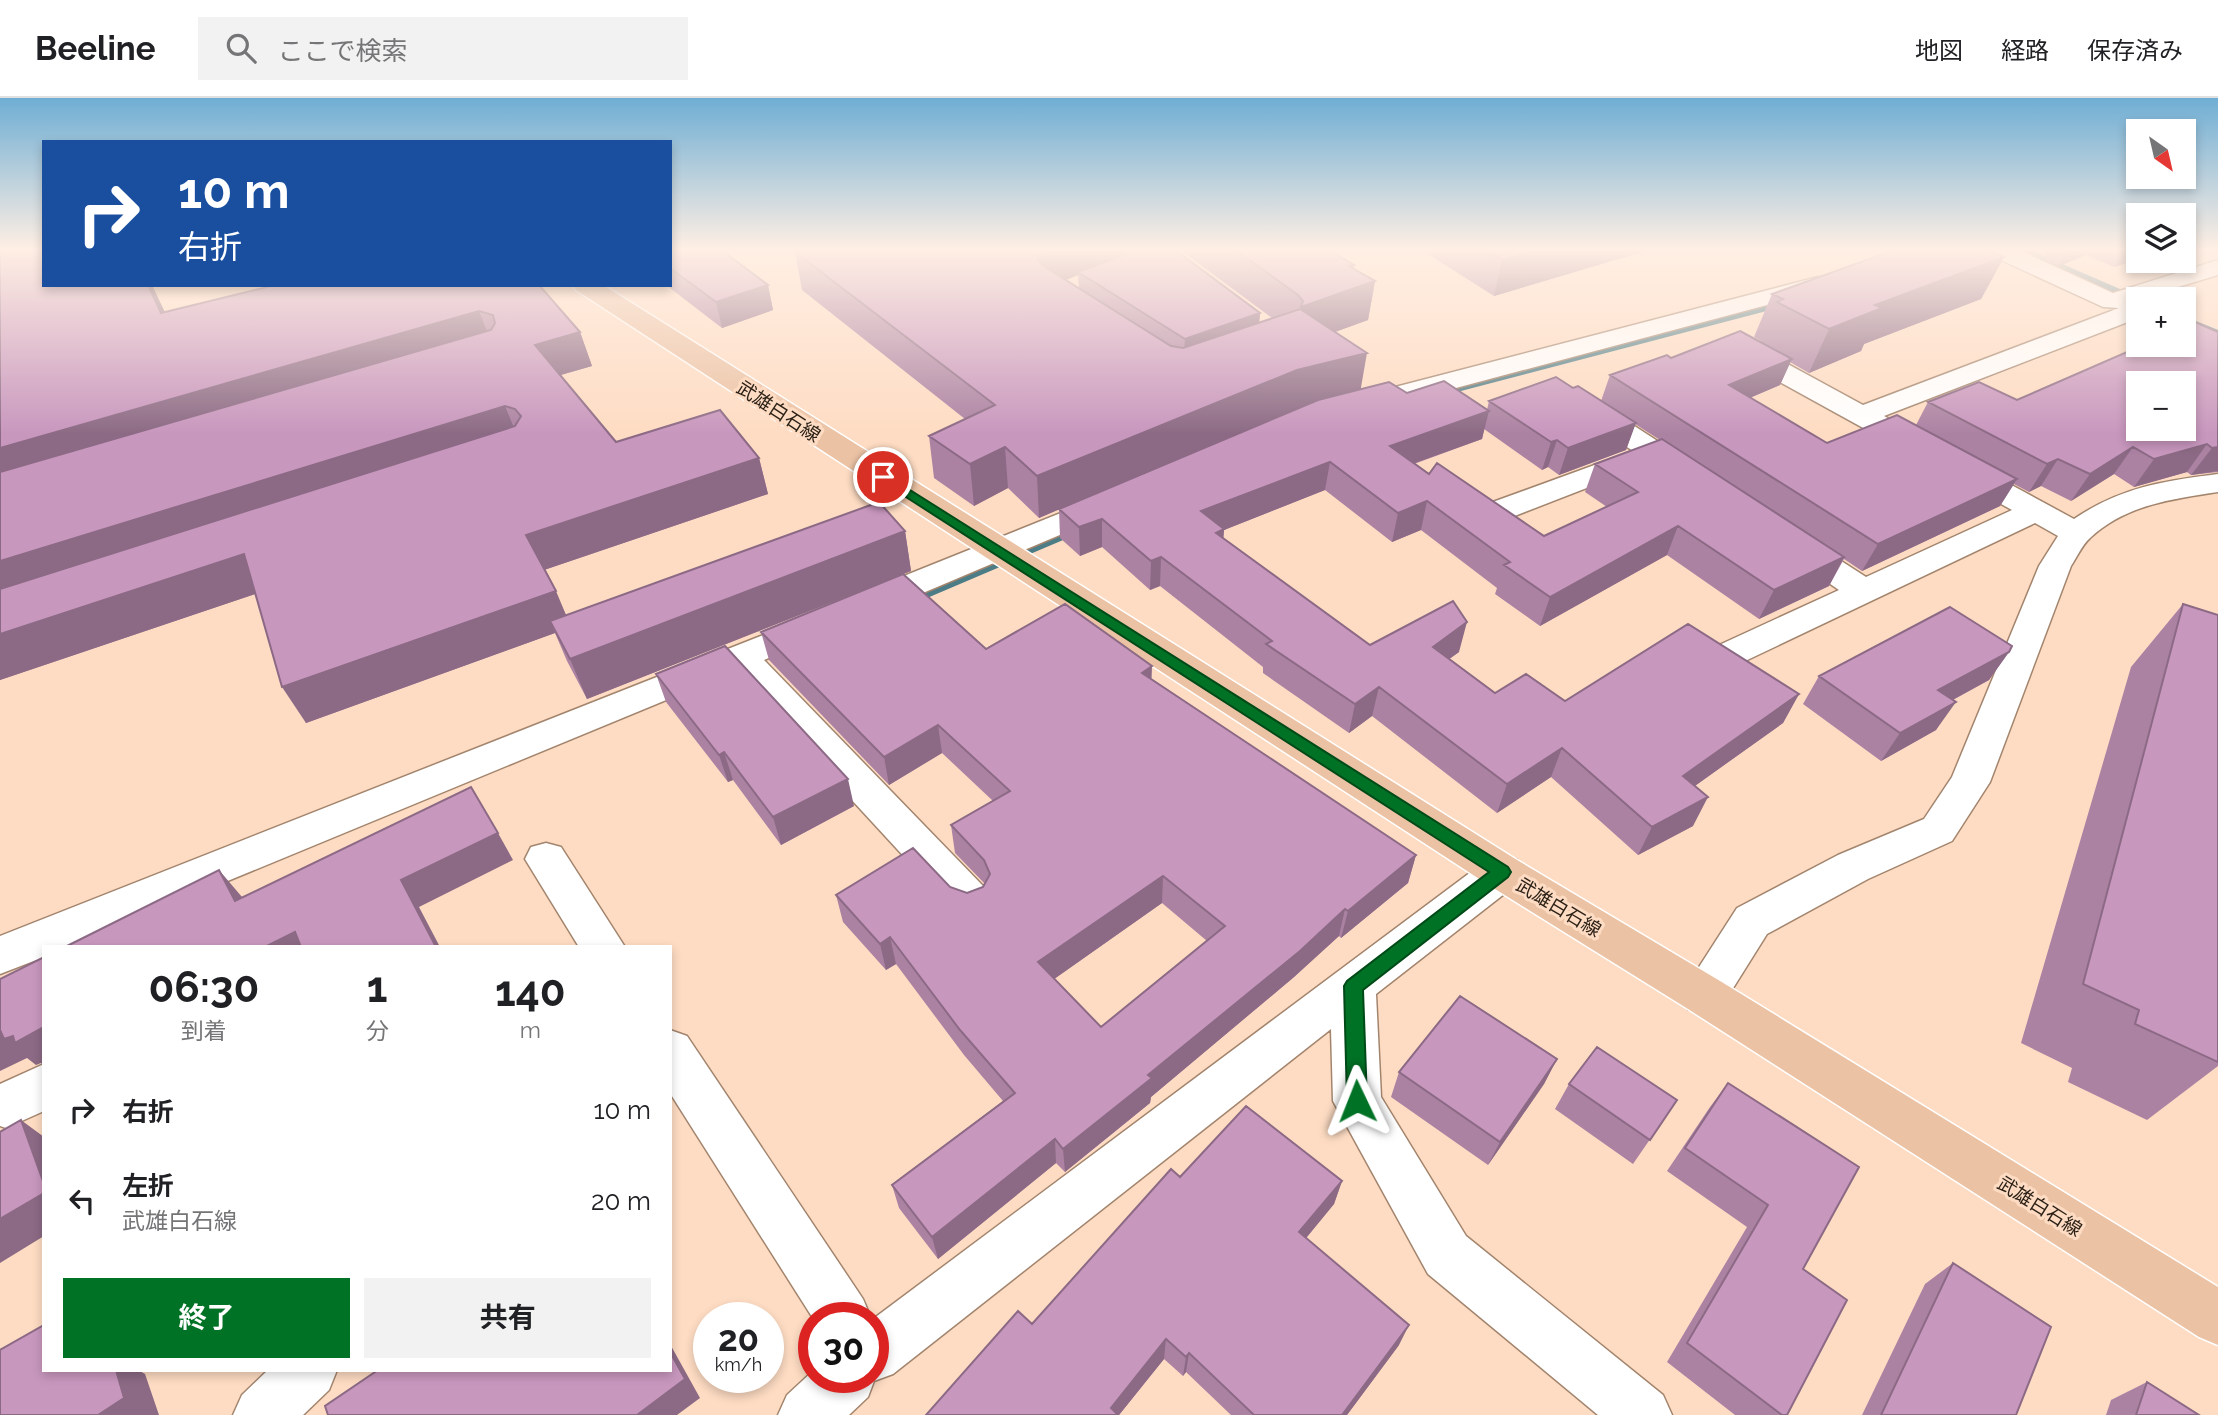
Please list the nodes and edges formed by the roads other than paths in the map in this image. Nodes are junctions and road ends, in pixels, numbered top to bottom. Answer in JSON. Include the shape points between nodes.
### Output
{"nodes":[{"id":1,"x":625,"y":310,"type":"edge"},
{"id":2,"x":1726,"y":310,"type":"edge"},
{"id":3,"x":2122,"y":310,"type":"edge"},
{"id":4,"x":1329,"y":412,"type":"edge"},
{"id":5,"x":1862,"y":415,"type":"junction"},
{"id":6,"x":1655,"y":453,"type":"junction"},
{"id":7,"x":2218,"y":483,"type":"edge"},
{"id":8,"x":1138,"y":490,"type":"edge"},
{"id":9,"x":1713,"y":491,"type":"edge"},
{"id":10,"x":1501,"y":510,"type":"edge"},
{"id":11,"x":2036,"y":511,"type":"junction"},
{"id":12,"x":1771,"y":529,"type":"edge"},
{"id":13,"x":2076,"y":533,"type":"junction"},
{"id":14,"x":998,"y":550,"type":"junction"},
{"id":15,"x":1864,"y":591,"type":"junction"},
{"id":16,"x":1730,"y":654,"type":"edge"},
{"id":17,"x":740,"y":656,"type":"junction"},
{"id":18,"x":546,"y":859,"type":"dead end"},
{"id":19,"x":1502,"y":872,"type":"junction"},
{"id":20,"x":970,"y":900,"type":"edge"},
{"id":21,"x":602,"y":945,"type":"edge"},
{"id":22,"x":0,"y":955,"type":"edge"},
{"id":23,"x":1353,"y":986,"type":"junction"},
{"id":24,"x":1704,"y":995,"type":"junction"},
{"id":25,"x":672,"y":1054,"type":"edge"},
{"id":26,"x":834,"y":1302,"type":"edge"},
{"id":27,"x":2218,"y":1318,"type":"edge"},
{"id":28,"x":889,"y":1342,"type":"edge"},
{"id":29,"x":307,"y":1372,"type":"edge"},
{"id":30,"x":831,"y":1393,"type":"edge"},
{"id":31,"x":262,"y":1415,"type":"edge"},
{"id":32,"x":807,"y":1415,"type":"edge"},
{"id":33,"x":1643,"y":1415,"type":"edge"}],
"edges":[{"from":1,"to":14,"type":"main road","name":"武雄白石線"},
{"from":2,"to":4,"type":"street"},
{"from":3,"to":5,"type":"street"},
{"from":5,"to":6,"type":"street","via":[[1714,335],[1555,387]]},
{"from":5,"to":11,"type":"street"},
{"from":6,"to":9,"type":"street"},
{"from":6,"to":10,"type":"street"},
{"from":7,"to":13,"type":"street","via":[[2153,492],[2108,510]]},
{"from":8,"to":14,"type":"street"},
{"from":11,"to":13,"type":"street"},
{"from":11,"to":15,"type":"street"},
{"from":12,"to":15,"type":"street"},
{"from":13,"to":24,"type":"street","via":[[2055,566],[1970,782],[1938,830],[1853,867],[1752,921]]},
{"from":14,"to":17,"type":"street"},
{"from":14,"to":19,"type":"main road","name":"武雄白石線"},
{"from":15,"to":16,"type":"street"},
{"from":17,"to":20,"type":"street"},
{"from":17,"to":22,"type":"street"},
{"from":18,"to":21,"type":"street"},
{"from":19,"to":23,"type":"street"},
{"from":19,"to":24,"type":"main road","name":"武雄白石線"},
{"from":23,"to":28,"type":"street"},
{"from":23,"to":33,"type":"street","via":[[1357,1101],[1447,1255]]},
{"from":24,"to":27,"type":"main road","name":"武雄白石線"},
{"from":25,"to":26,"type":"street"},
{"from":29,"to":31,"type":"street"},
{"from":30,"to":32,"type":"street"}]}
